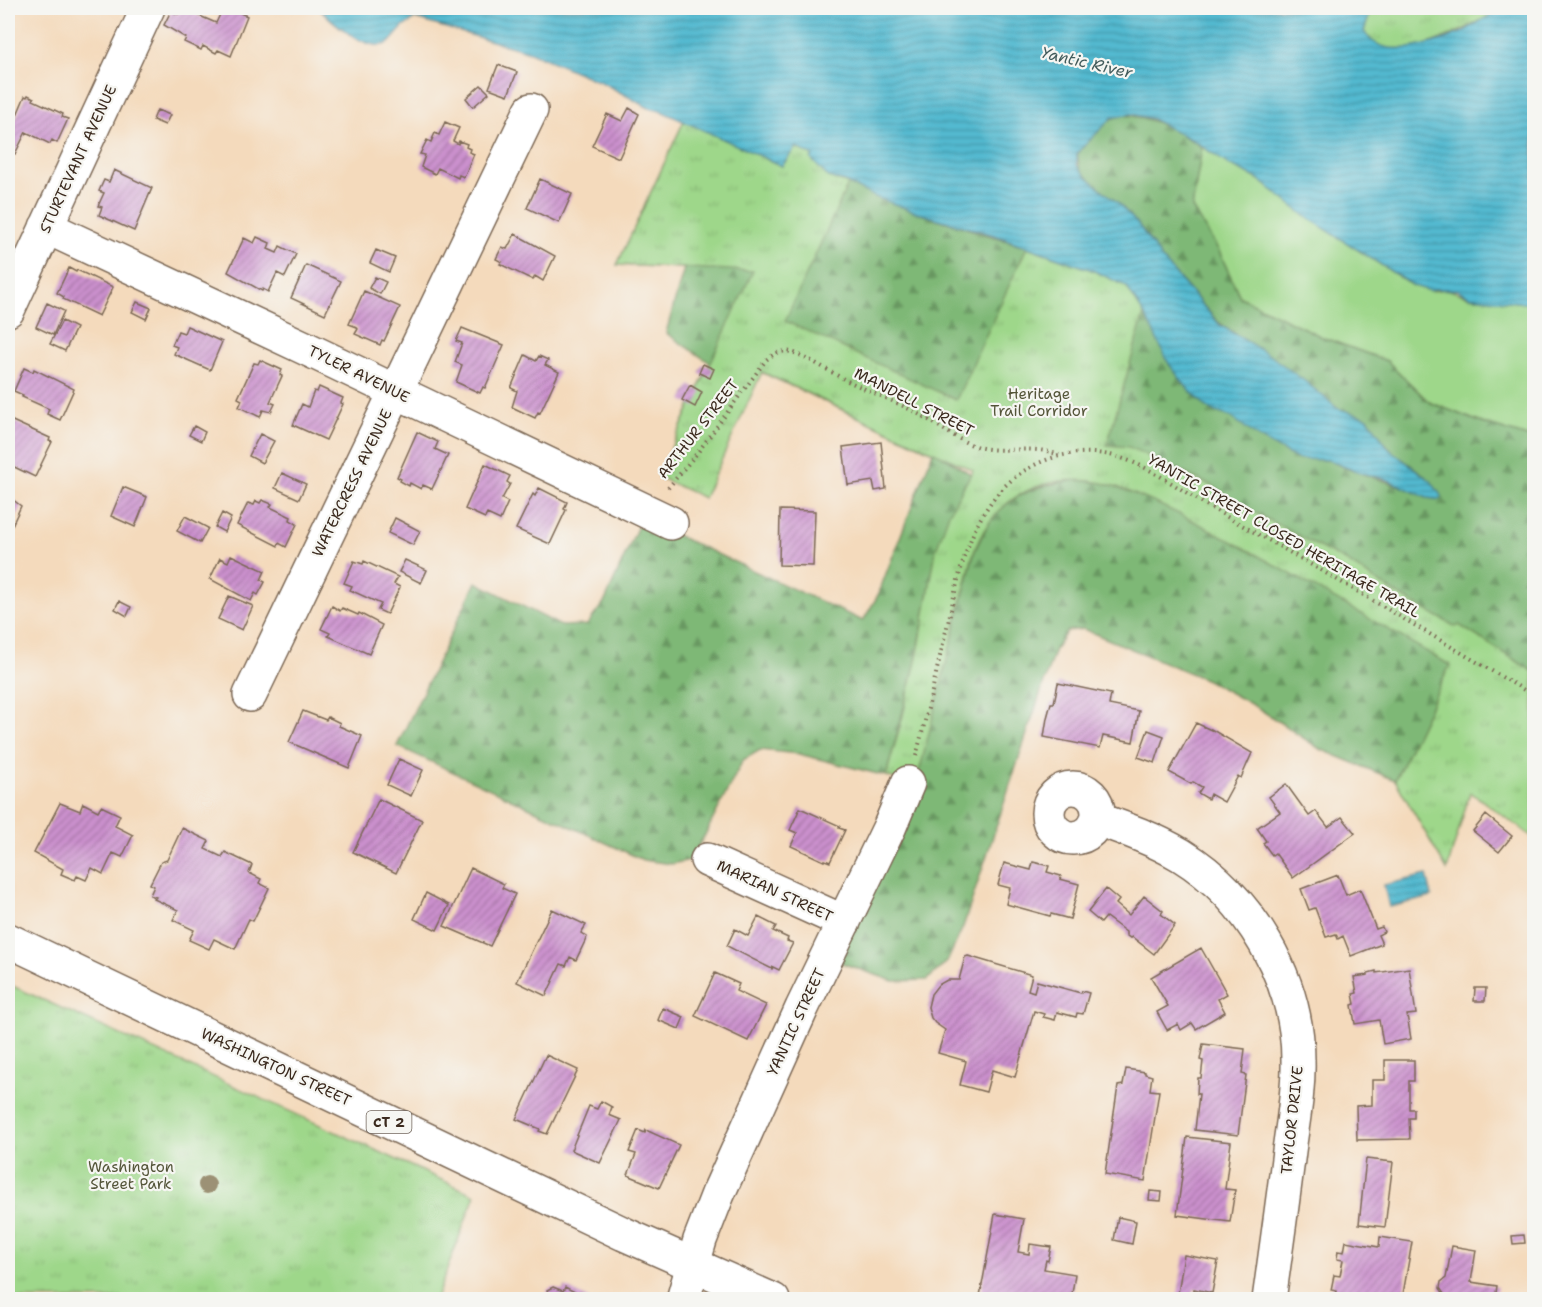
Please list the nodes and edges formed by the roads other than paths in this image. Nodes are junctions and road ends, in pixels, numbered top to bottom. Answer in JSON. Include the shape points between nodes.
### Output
{"nodes":[{"id":1,"x":148,"y":8,"type":"edge"},
{"id":2,"x":531,"y":110,"type":"dead end"},
{"id":3,"x":46,"y":227,"type":"junction"},
{"id":4,"x":8,"y":310,"type":"edge"},
{"id":5,"x":396,"y":391,"type":"junction"},
{"id":6,"x":659,"y":517,"type":"road end"},
{"id":7,"x":250,"y":694,"type":"dead end"},
{"id":8,"x":908,"y":783,"type":"road end"},
{"id":9,"x":1097,"y":819,"type":"dead end"},
{"id":10,"x":707,"y":860,"type":"dead end"},
{"id":11,"x":843,"y":922,"type":"junction"},
{"id":12,"x":8,"y":940,"type":"edge"},
{"id":13,"x":692,"y":1265,"type":"junction"},
{"id":14,"x":683,"y":1299,"type":"edge"},
{"id":15,"x":773,"y":1299,"type":"edge"},
{"id":16,"x":1269,"y":1299,"type":"edge"}],
"edges":[{"from":1,"to":3,"type":"main road","name":"STURTEVANT AVENUE"},
{"from":2,"to":5,"type":"main road","name":"WATERCRESS AVENUE"},
{"from":3,"to":4,"type":"main road","name":"STURTEVANT AVENUE"},
{"from":3,"to":5,"type":"main road","name":"TYLER AVENUE"},
{"from":5,"to":6,"type":"main road","name":"TYLER AVENUE"},
{"from":5,"to":7,"type":"main road","name":"WATERCRESS AVENUE"},
{"from":8,"to":11,"type":"main road","name":"YANTIC STREET"},
{"from":9,"to":16,"type":"main road","name":"TAYLOR DRIVE","via":[[1160,843],[1200,869],[1237,904],[1257,930],[1284,983],[1296,1029],[1298,1084]]},
{"from":10,"to":11,"type":"main road","name":"MARIAN STREET"},
{"from":11,"to":13,"type":"main road","name":"YANTIC STREET","via":[[720,1188]]},
{"from":12,"to":13,"type":"main road","name":"WASHINGTON STREET","number":"CT 2"},
{"from":13,"to":14,"type":"main road","name":"YANTIC STREET"},
{"from":13,"to":15,"type":"main road","name":"WASHINGTON STREET","number":"CT 2"}]}
